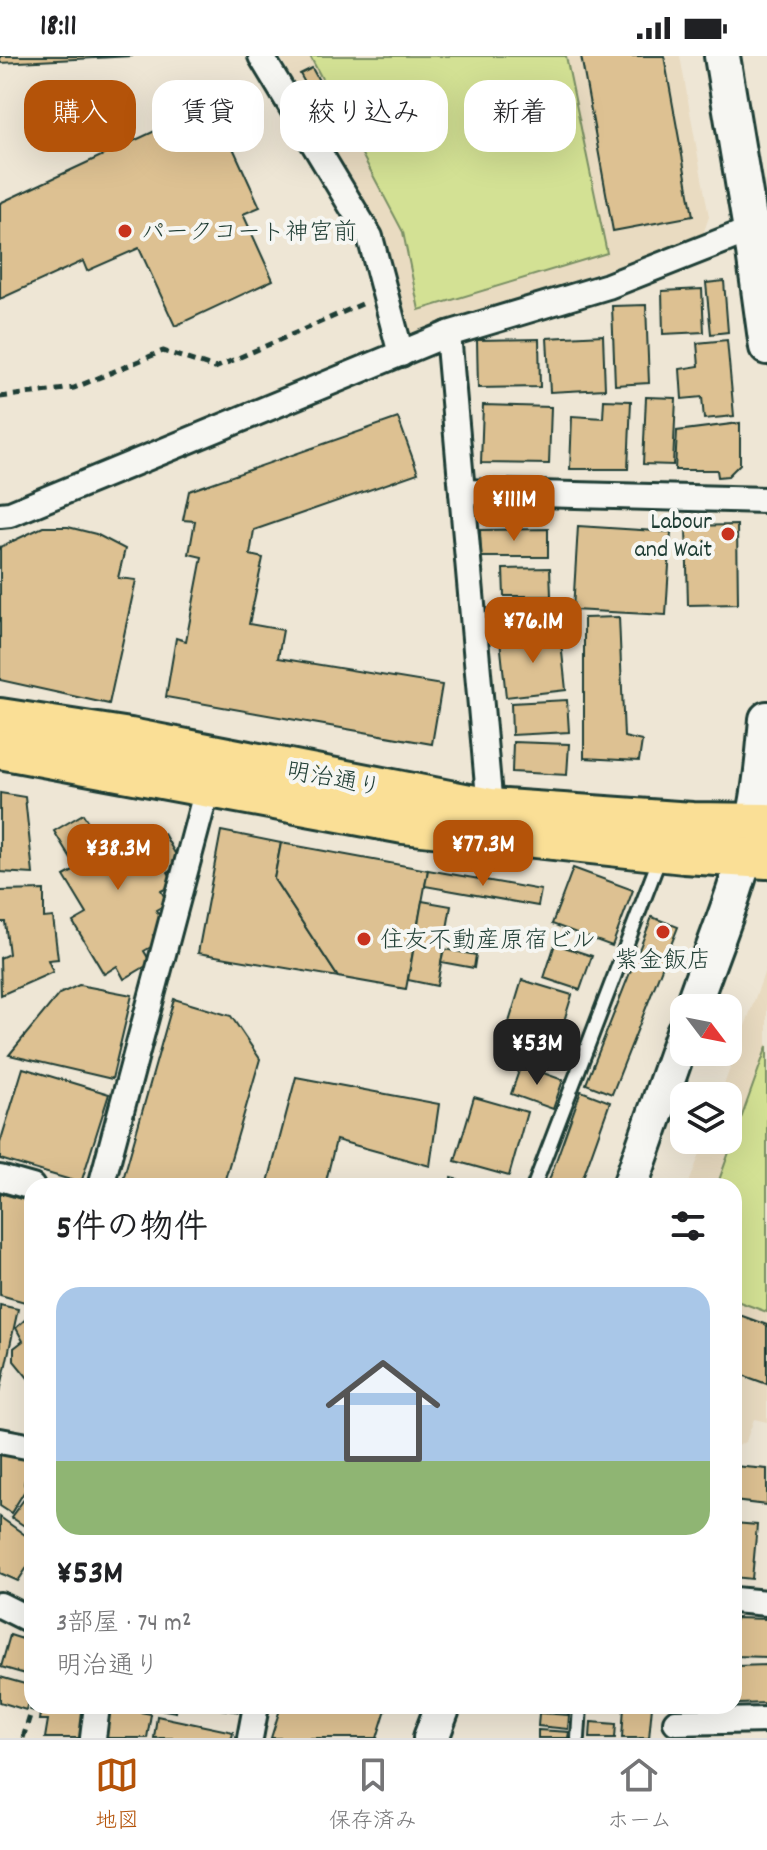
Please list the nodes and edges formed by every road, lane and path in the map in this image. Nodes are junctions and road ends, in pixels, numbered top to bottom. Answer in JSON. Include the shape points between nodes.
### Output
{"nodes":[{"id":1,"x":261,"y":56,"type":"edge"},
{"id":2,"x":722,"y":56,"type":"edge"},
{"id":3,"x":759,"y":226,"type":"edge"},
{"id":4,"x":356,"y":306,"type":"dead end"},
{"id":5,"x":448,"y":334,"type":"junction"},
{"id":6,"x":767,"y":347,"type":"edge"},
{"id":7,"x":401,"y":354,"type":"junction"},
{"id":8,"x":0,"y":397,"type":"edge"},
{"id":9,"x":462,"y":492,"type":"junction"},
{"id":10,"x":767,"y":500,"type":"edge"},
{"id":11,"x":0,"y":515,"type":"edge"},
{"id":12,"x":0,"y":718,"type":"edge"},
{"id":13,"x":767,"y":719,"type":"edge"},
{"id":14,"x":0,"y":749,"type":"edge"},
{"id":15,"x":212,"y":772,"type":"junction"},
{"id":16,"x":490,"y":808,"type":"junction"},
{"id":17,"x":758,"y":840,"type":"edge"},
{"id":18,"x":662,"y":851,"type":"junction"},
{"id":19,"x":698,"y":994,"type":"edge"},
{"id":20,"x":672,"y":1066,"type":"edge"},
{"id":21,"x":0,"y":1178,"type":"edge"},
{"id":22,"x":103,"y":1178,"type":"edge"},
{"id":23,"x":537,"y":1178,"type":"edge"},
{"id":24,"x":633,"y":1178,"type":"edge"},
{"id":25,"x":24,"y":1185,"type":"edge"},
{"id":26,"x":0,"y":1441,"type":"edge"},
{"id":27,"x":24,"y":1446,"type":"edge"},
{"id":28,"x":742,"y":1601,"type":"edge"},
{"id":29,"x":767,"y":1603,"type":"edge"},
{"id":30,"x":0,"y":1605,"type":"edge"},
{"id":31,"x":24,"y":1612,"type":"edge"},
{"id":32,"x":30,"y":1714,"type":"edge"},
{"id":33,"x":96,"y":1714,"type":"edge"},
{"id":34,"x":254,"y":1714,"type":"edge"},
{"id":35,"x":440,"y":1714,"type":"edge"},
{"id":36,"x":580,"y":1714,"type":"edge"},
{"id":37,"x":767,"y":1720,"type":"edge"},
{"id":38,"x":676,"y":1722,"type":"edge"},
{"id":39,"x":23,"y":1738,"type":"edge"},
{"id":40,"x":93,"y":1738,"type":"edge"},
{"id":41,"x":250,"y":1738,"type":"edge"},
{"id":42,"x":431,"y":1738,"type":"edge"},
{"id":43,"x":578,"y":1738,"type":"edge"}],
"edges":[{"from":1,"to":7,"type":"street","via":[[370,237]]},
{"from":2,"to":3,"type":"street"},
{"from":3,"to":5,"type":"street","via":[[608,286]]},
{"from":3,"to":6,"type":"street"},
{"from":4,"to":8,"type":"path","via":[[215,368],[163,351],[74,388]]},
{"from":5,"to":7,"type":"street"},
{"from":5,"to":9,"type":"street"},
{"from":7,"to":11,"type":"street"},
{"from":9,"to":10,"type":"street"},
{"from":9,"to":16,"type":"street"},
{"from":12,"to":15,"type":"main road","name":"明治通り","via":[[130,738]]},
{"from":13,"to":17,"type":"street"},
{"from":14,"to":15,"type":"main road","name":"明治通り"},
{"from":15,"to":16,"type":"main road","name":"明治通り"},
{"from":15,"to":18,"type":"main road","name":"明治通り","via":[[404,824]]},
{"from":15,"to":22,"type":"street"},
{"from":16,"to":17,"type":"main road","name":"明治通り","via":[[692,822]]},
{"from":17,"to":18,"type":"main road","name":"明治通り"},
{"from":17,"to":19,"type":"street"},
{"from":18,"to":23,"type":"lane"},
{"from":20,"to":24,"type":"street"},
{"from":21,"to":25,"type":"street"},
{"from":26,"to":27,"type":"street"},
{"from":28,"to":29,"type":"street"},
{"from":30,"to":31,"type":"street"},
{"from":32,"to":39,"type":"path"},
{"from":33,"to":40,"type":"street"},
{"from":34,"to":41,"type":"street"},
{"from":35,"to":42,"type":"street"},
{"from":36,"to":43,"type":"lane"},
{"from":37,"to":38,"type":"street"}]}
